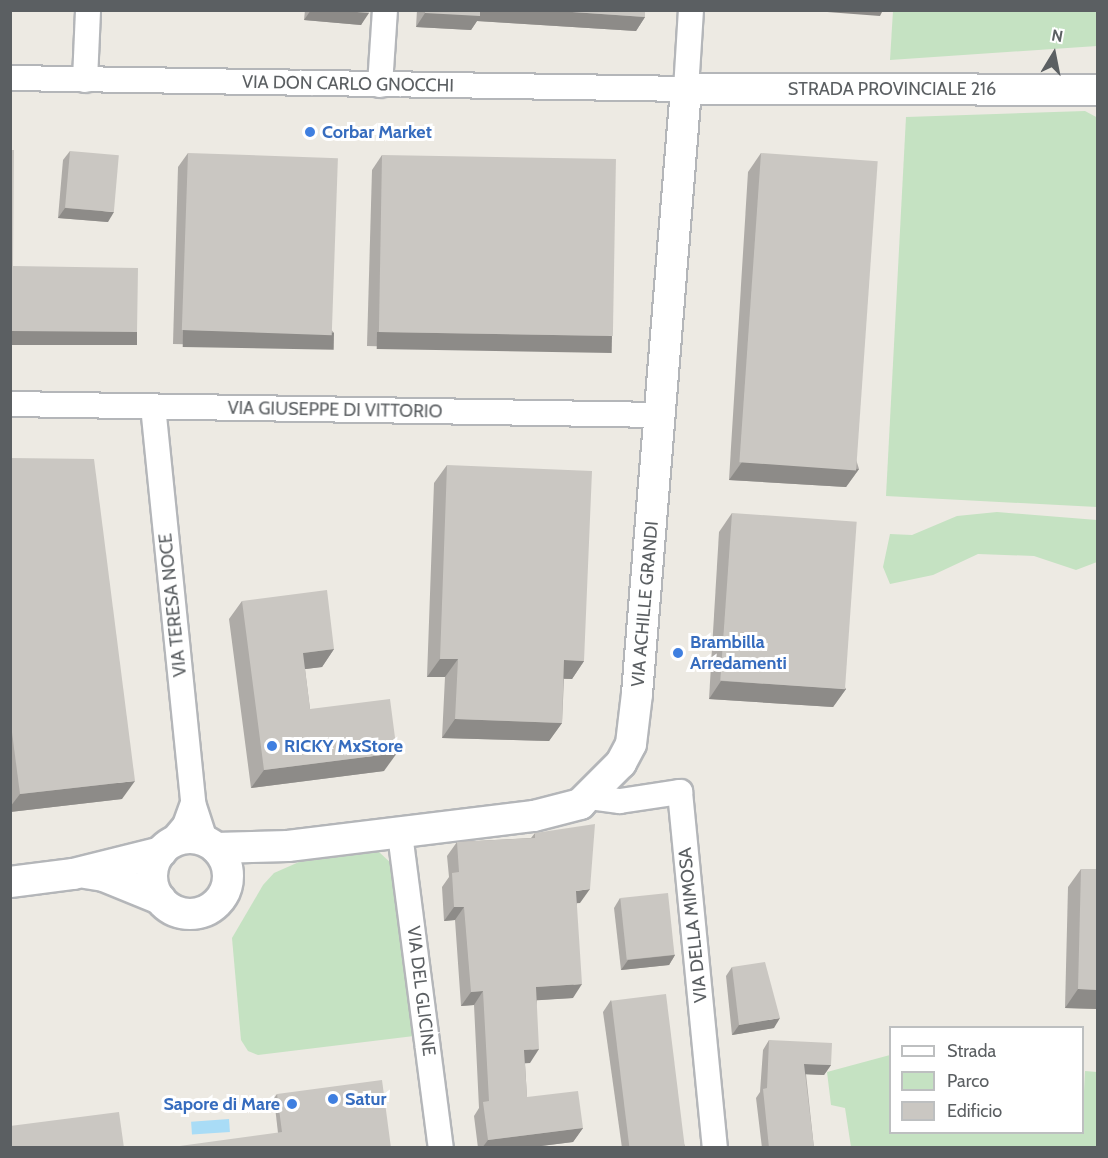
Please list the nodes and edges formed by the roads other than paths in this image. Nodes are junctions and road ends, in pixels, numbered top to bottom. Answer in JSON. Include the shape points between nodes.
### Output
{"nodes":[{"id":1,"x":88,"y":10,"type":"edge"},
{"id":2,"x":385,"y":10,"type":"edge"},
{"id":3,"x":691,"y":10,"type":"edge"},
{"id":4,"x":10,"y":78,"type":"edge"},
{"id":5,"x":85,"y":80,"type":"junction"},
{"id":6,"x":380,"y":85,"type":"junction"},
{"id":7,"x":686,"y":89,"type":"junction"},
{"id":8,"x":1098,"y":90,"type":"edge"},
{"id":9,"x":10,"y":404,"type":"edge"},
{"id":10,"x":153,"y":406,"type":"junction"},
{"id":11,"x":660,"y":415,"type":"junction"},
{"id":12,"x":590,"y":797,"type":"junction"},
{"id":13,"x":193,"y":803,"type":"junction"},
{"id":14,"x":400,"y":834,"type":"junction"},
{"id":15,"x":211,"y":845,"type":"junction"},
{"id":16,"x":288,"y":846,"type":"junction"},
{"id":17,"x":165,"y":848,"type":"junction"},
{"id":18,"x":74,"y":874,"type":"junction"},
{"id":19,"x":10,"y":882,"type":"edge"},
{"id":20,"x":226,"y":887,"type":"junction"},
{"id":21,"x":160,"y":899,"type":"junction"},
{"id":22,"x":441,"y":1148,"type":"edge"},
{"id":23,"x":715,"y":1148,"type":"edge"}],
"edges":[{"from":1,"to":5,"type":"street"},
{"from":2,"to":6,"type":"street"},
{"from":3,"to":7,"type":"street"},
{"from":4,"to":5,"type":"street","name":"VIA DON CARLO GNOCCHI"},
{"from":5,"to":6,"type":"street","name":"VIA DON CARLO GNOCCHI"},
{"from":6,"to":7,"type":"street","name":"VIA DON CARLO GNOCCHI"},
{"from":7,"to":8,"type":"street","name":"STRADA PROVINCIALE 216"},
{"from":7,"to":11,"type":"street","name":"VIA ACHILLE GRANDI"},
{"from":9,"to":10,"type":"street","name":"VIA GIUSEPPE DI VITTORIO"},
{"from":10,"to":11,"type":"street","name":"VIA GIUSEPPE DI VITTORIO"},
{"from":10,"to":13,"type":"street","name":"VIA TERESA NOCE"},
{"from":11,"to":12,"type":"street","name":"VIA ACHILLE GRANDI","via":[[634,728],[621,763]]},
{"from":12,"to":14,"type":"street","name":"VIA ACHILLE GRANDI","via":[[567,809],[534,816]]},
{"from":12,"to":23,"type":"street","name":"VIA DELLA MIMOSA","via":[[620,801],[680,792]]},
{"from":13,"to":15,"type":"street","name":"VIA TERESA NOCE"},
{"from":13,"to":17,"type":"street","via":[[185,825]]},
{"from":14,"to":16,"type":"street","name":"VIA ACHILLE GRANDI"},
{"from":14,"to":22,"type":"street","name":"VIA DEL GLICINE"},
{"from":15,"to":16,"type":"street","name":"VIA ACHILLE GRANDI"},
{"from":15,"to":17,"type":"street","via":[[188,838]]},
{"from":15,"to":20,"type":"street","via":[[227,869]]},
{"from":16,"to":20,"type":"street","via":[[257,861]]},
{"from":17,"to":18,"type":"street"},
{"from":17,"to":21,"type":"street","via":[[152,875]]},
{"from":18,"to":19,"type":"street"},
{"from":18,"to":21,"type":"street","via":[[104,876]]},
{"from":20,"to":21,"type":"street","via":[[213,906],[197,913],[174,910]]}]}
